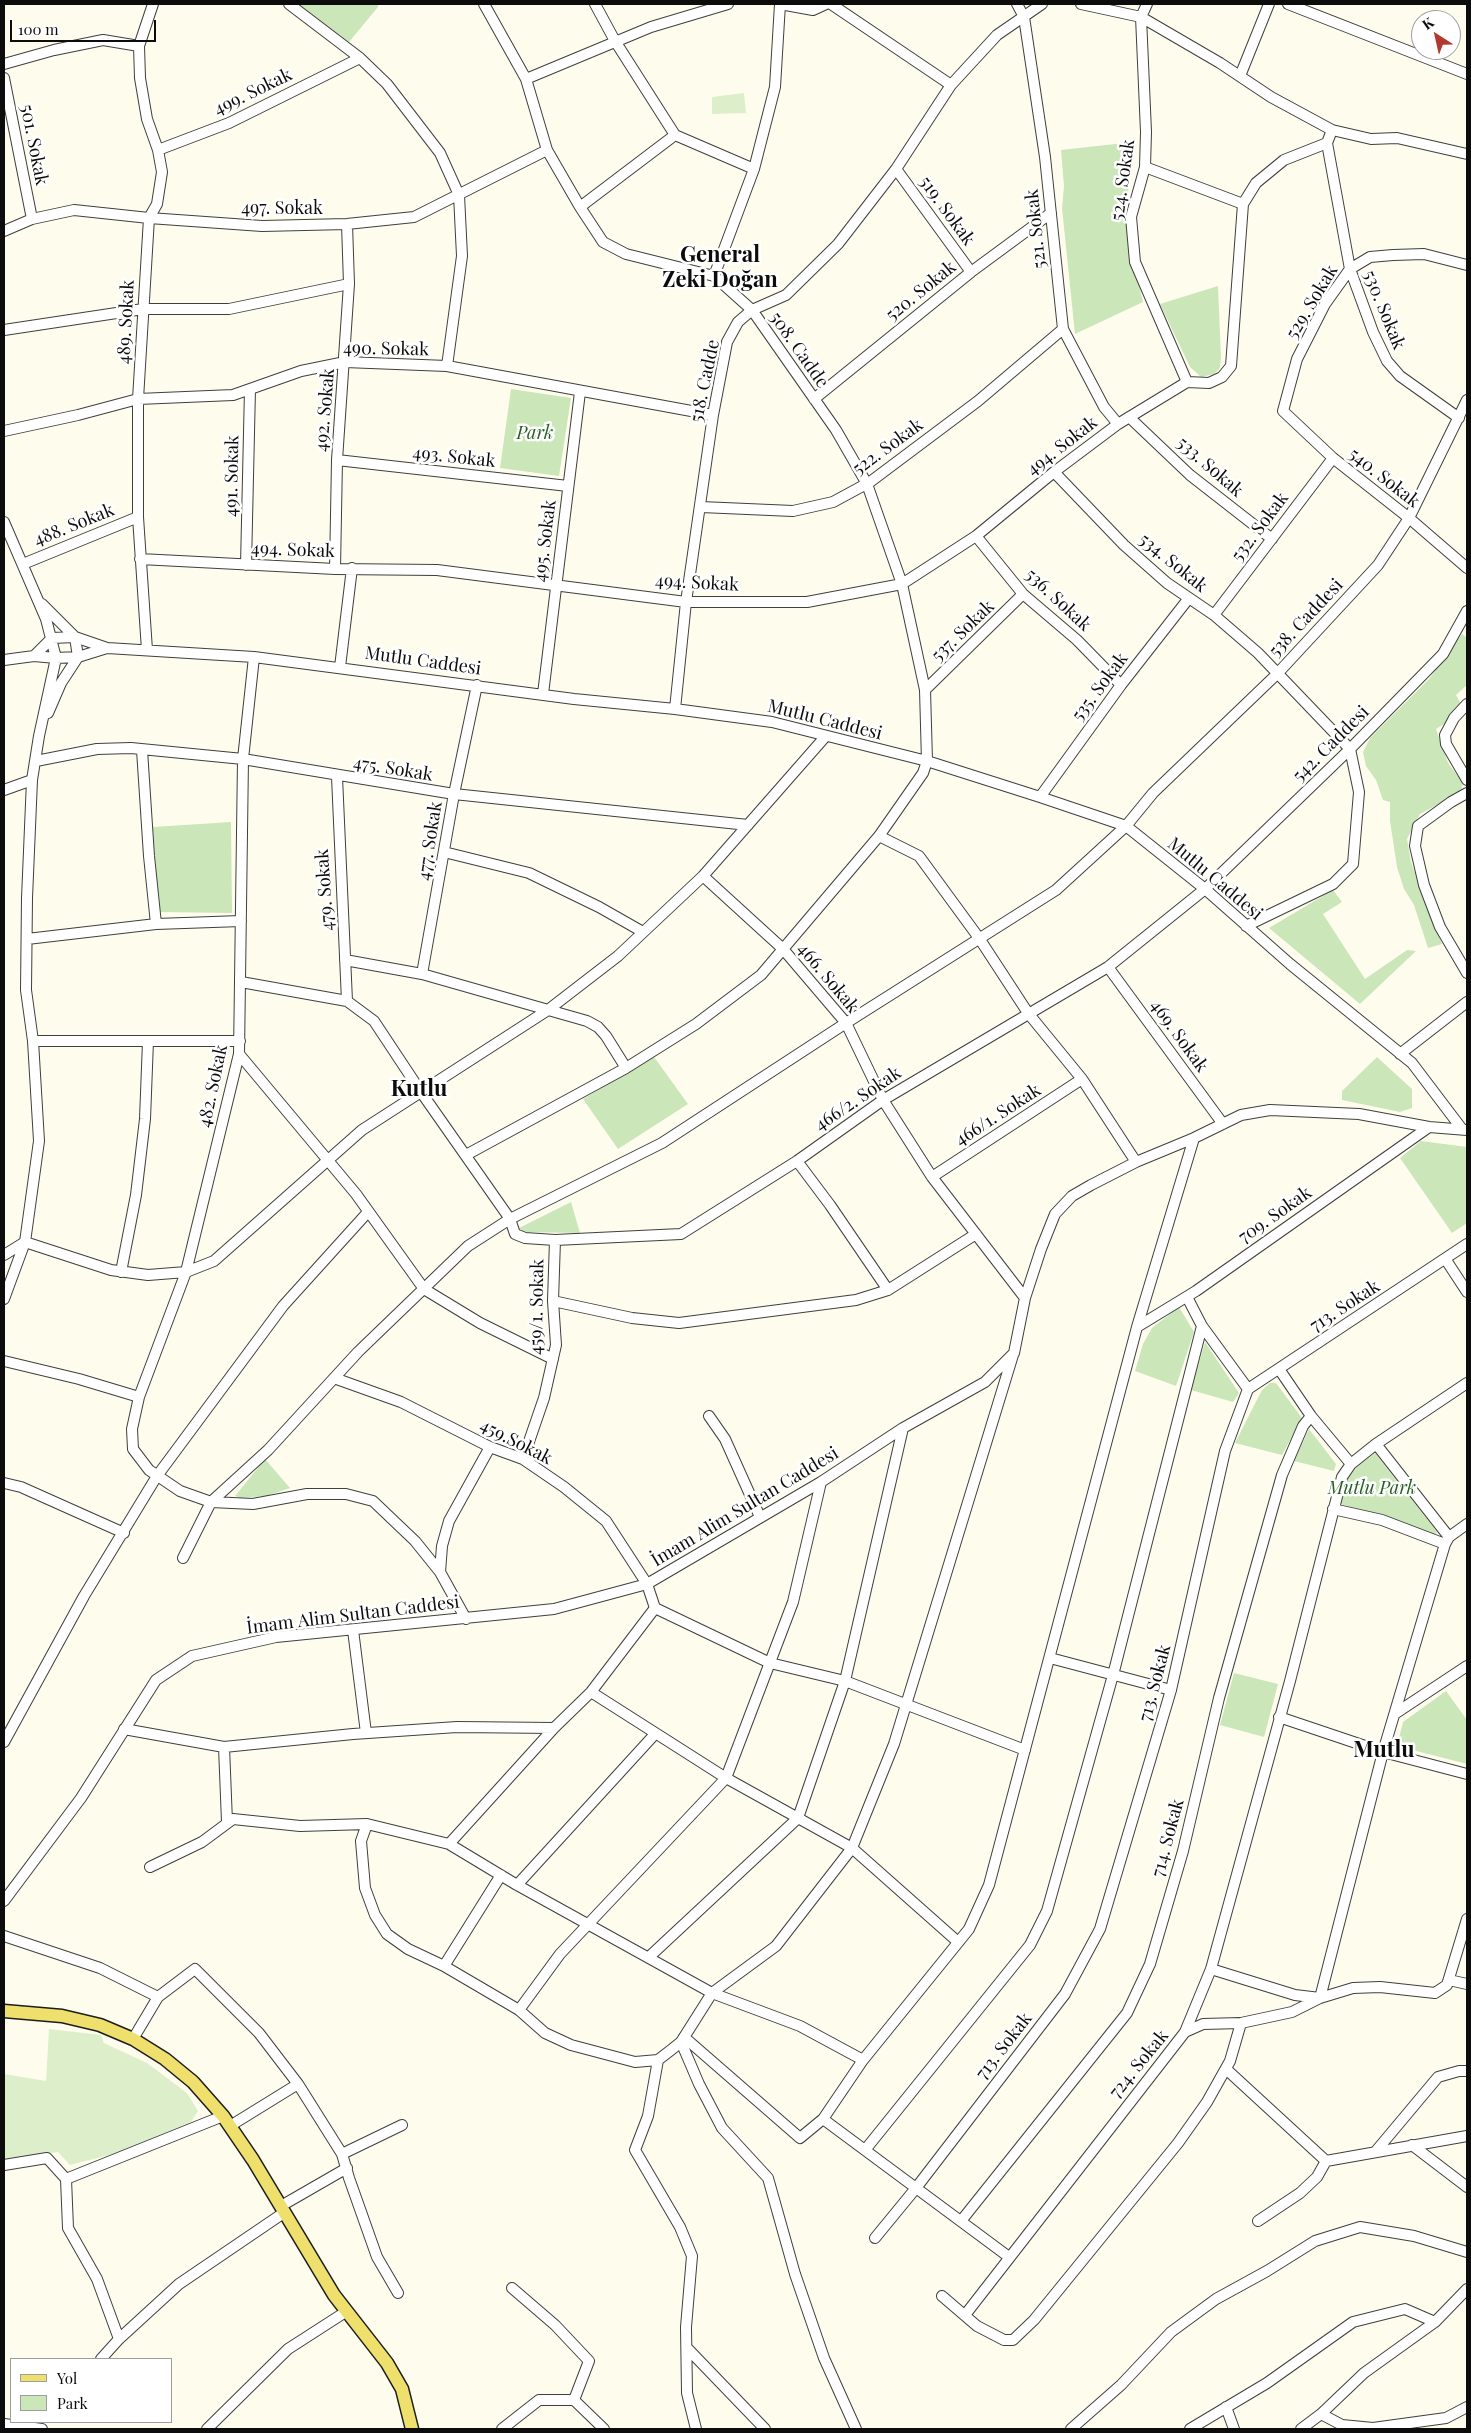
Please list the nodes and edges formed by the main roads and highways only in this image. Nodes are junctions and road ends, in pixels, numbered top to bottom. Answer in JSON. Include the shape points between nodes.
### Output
{"nodes":[{"id":1,"x":4,"y":2011,"type":"edge"},
{"id":2,"x":412,"y":2429,"type":"edge"}],
"edges":[{"from":1,"to":2,"type":"main road","via":[[62,2016],[100,2025],[165,2059],[193,2082],[227,2121],[334,2295],[387,2362],[402,2389]]}]}
